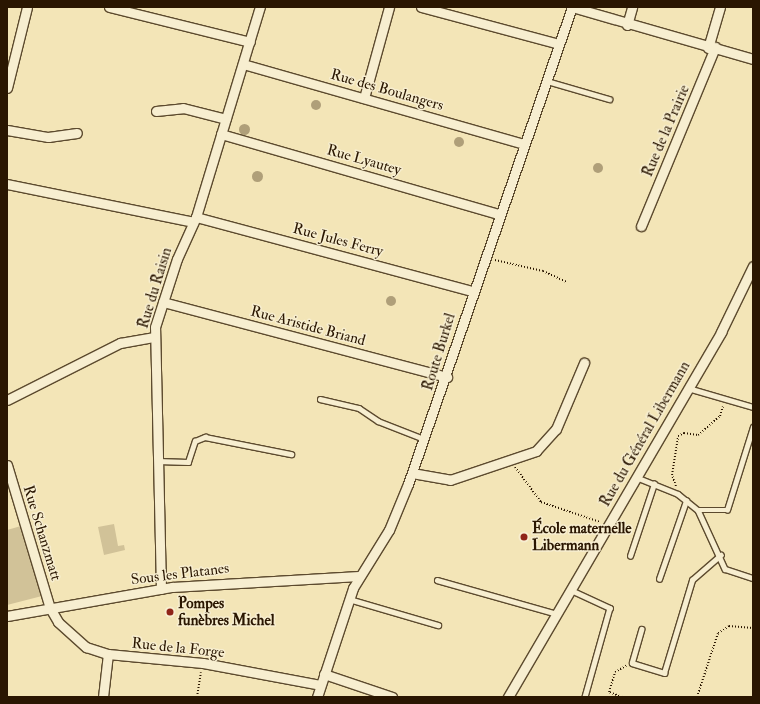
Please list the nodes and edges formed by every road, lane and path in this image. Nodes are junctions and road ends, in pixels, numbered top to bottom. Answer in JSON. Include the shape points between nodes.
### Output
{"nodes":[{"id":1,"x":27,"y":7,"type":"edge"},
{"id":2,"x":109,"y":7,"type":"edge"},
{"id":3,"x":260,"y":7,"type":"edge"},
{"id":4,"x":389,"y":7,"type":"edge"},
{"id":5,"x":421,"y":7,"type":"edge"},
{"id":6,"x":572,"y":7,"type":"edge"},
{"id":7,"x":632,"y":7,"type":"edge"},
{"id":8,"x":720,"y":7,"type":"edge"},
{"id":9,"x":627,"y":25,"type":"junction"},
{"id":10,"x":250,"y":42,"type":"junction"},
{"id":11,"x":559,"y":44,"type":"junction"},
{"id":12,"x":711,"y":48,"type":"junction"},
{"id":13,"x":753,"y":59,"type":"edge"},
{"id":14,"x":243,"y":64,"type":"junction"},
{"id":15,"x":547,"y":81,"type":"junction"},
{"id":16,"x":7,"y":88,"type":"edge"},
{"id":17,"x":364,"y":98,"type":"junction"},
{"id":18,"x":609,"y":99,"type":"dead end"},
{"id":19,"x":156,"y":111,"type":"dead end"},
{"id":20,"x":226,"y":118,"type":"junction"},
{"id":21,"x":7,"y":130,"type":"edge"},
{"id":22,"x":76,"y":133,"type":"dead end"},
{"id":23,"x":221,"y":134,"type":"junction"},
{"id":24,"x":524,"y":144,"type":"junction"},
{"id":25,"x":7,"y":184,"type":"edge"},
{"id":26,"x":499,"y":214,"type":"junction"},
{"id":27,"x":194,"y":219,"type":"junction"},
{"id":28,"x":641,"y":226,"type":"dead end"},
{"id":29,"x":484,"y":258,"type":"junction"},
{"id":30,"x":753,"y":266,"type":"edge"},
{"id":31,"x":567,"y":282,"type":"dead end"},
{"id":32,"x":472,"y":291,"type":"junction"},
{"id":33,"x":163,"y":302,"type":"junction"},
{"id":34,"x":154,"y":338,"type":"junction"},
{"id":35,"x":584,"y":363,"type":"dead end"},
{"id":36,"x":447,"y":377,"type":"junction"},
{"id":37,"x":688,"y":388,"type":"junction"},
{"id":38,"x":320,"y":399,"type":"dead end"},
{"id":39,"x":726,"y":399,"type":"junction"},
{"id":40,"x":7,"y":400,"type":"edge"},
{"id":41,"x":753,"y":407,"type":"edge"},
{"id":42,"x":753,"y":427,"type":"edge"},
{"id":43,"x":424,"y":439,"type":"junction"},
{"id":44,"x":291,"y":454,"type":"dead end"},
{"id":45,"x":157,"y":461,"type":"junction"},
{"id":46,"x":511,"y":462,"type":"junction"},
{"id":47,"x":7,"y":465,"type":"edge"},
{"id":48,"x":412,"y":473,"type":"junction"},
{"id":49,"x":636,"y":477,"type":"junction"},
{"id":50,"x":654,"y":484,"type":"junction"},
{"id":51,"x":672,"y":492,"type":"junction"},
{"id":52,"x":686,"y":501,"type":"junction"},
{"id":53,"x":698,"y":510,"type":"junction"},
{"id":54,"x":609,"y":524,"type":"junction"},
{"id":55,"x":721,"y":555,"type":"junction"},
{"id":56,"x":630,"y":556,"type":"dead end"},
{"id":57,"x":359,"y":576,"type":"junction"},
{"id":58,"x":753,"y":578,"type":"edge"},
{"id":59,"x":659,"y":579,"type":"dead end"},
{"id":60,"x":437,"y":580,"type":"dead end"},
{"id":61,"x":161,"y":589,"type":"junction"},
{"id":62,"x":571,"y":590,"type":"junction"},
{"id":63,"x":349,"y":599,"type":"junction"},
{"id":64,"x":50,"y":608,"type":"junction"},
{"id":65,"x":556,"y":614,"type":"junction"},
{"id":66,"x":7,"y":616,"type":"edge"},
{"id":67,"x":438,"y":625,"type":"dead end"},
{"id":68,"x":753,"y":628,"type":"edge"},
{"id":69,"x":642,"y":630,"type":"dead end"},
{"id":70,"x":108,"y":654,"type":"junction"},
{"id":71,"x":203,"y":663,"type":"junction"},
{"id":72,"x":632,"y":663,"type":"junction"},
{"id":73,"x":324,"y":674,"type":"junction"},
{"id":74,"x":320,"y":685,"type":"junction"},
{"id":75,"x":103,"y":697,"type":"edge"},
{"id":76,"x":197,"y":697,"type":"edge"},
{"id":77,"x":317,"y":697,"type":"edge"},
{"id":78,"x":392,"y":697,"type":"edge"},
{"id":79,"x":508,"y":697,"type":"edge"},
{"id":80,"x":585,"y":697,"type":"edge"},
{"id":81,"x":622,"y":697,"type":"edge"},
{"id":82,"x":697,"y":697,"type":"edge"}],
"edges":[{"from":1,"to":16,"type":"street"},
{"from":2,"to":10,"type":"street"},
{"from":3,"to":10,"type":"street","name":"Rue du Raisin"},
{"from":4,"to":17,"type":"street"},
{"from":5,"to":11,"type":"street"},
{"from":6,"to":9,"type":"street"},
{"from":6,"to":11,"type":"street","name":"Route Burkel"},
{"from":7,"to":9,"type":"street"},
{"from":8,"to":12,"type":"street","name":"Rue de la Prairie"},
{"from":9,"to":12,"type":"street"},
{"from":10,"to":14,"type":"street","name":"Rue du Raisin"},
{"from":11,"to":15,"type":"street","name":"Route Burkel"},
{"from":12,"to":13,"type":"street"},
{"from":12,"to":28,"type":"street","name":"Rue de la Prairie"},
{"from":14,"to":17,"type":"street","name":"Rue des Boulangers"},
{"from":14,"to":20,"type":"street","name":"Rue du Raisin"},
{"from":15,"to":18,"type":"lane"},
{"from":15,"to":24,"type":"street","name":"Route Burkel"},
{"from":17,"to":24,"type":"street","name":"Rue des Boulangers"},
{"from":19,"to":20,"type":"street","via":[[183,108]]},
{"from":20,"to":23,"type":"street","name":"Rue du Raisin"},
{"from":21,"to":22,"type":"street","via":[[43,136]]},
{"from":23,"to":26,"type":"street","name":"Rue Lyautey"},
{"from":23,"to":27,"type":"street","name":"Rue du Raisin"},
{"from":24,"to":26,"type":"street","name":"Route Burkel"},
{"from":25,"to":27,"type":"street","name":"Rue Jules Ferry"},
{"from":26,"to":29,"type":"street","name":"Route Burkel"},
{"from":27,"to":32,"type":"street","name":"Rue Jules Ferry"},
{"from":27,"to":33,"type":"street","name":"Rue du Raisin"},
{"from":29,"to":31,"type":"path","via":[[543,271]]},
{"from":29,"to":32,"type":"street","name":"Route Burkel"},
{"from":30,"to":37,"type":"street","name":"Rue du Général Libermann"},
{"from":32,"to":36,"type":"street","name":"Route Burkel"},
{"from":33,"to":34,"type":"street","name":"Rue du Raisin"},
{"from":33,"to":36,"type":"street","name":"Rue Aristide Briand"},
{"from":34,"to":40,"type":"street","via":[[120,342]]},
{"from":34,"to":45,"type":"street","name":"Rue du Raisin"},
{"from":35,"to":46,"type":"street","via":[[552,436],[536,452]]},
{"from":36,"to":43,"type":"street","name":"Route Burkel"},
{"from":37,"to":39,"type":"lane"},
{"from":37,"to":49,"type":"street","name":"Rue du Général Libermann"},
{"from":38,"to":43,"type":"lane","via":[[359,408],[378,421]]},
{"from":39,"to":41,"type":"lane"},
{"from":39,"to":51,"type":"path","via":[[720,416],[698,435],[684,433],[678,436],[672,475],[676,485]]},
{"from":42,"to":53,"type":"lane","via":[[728,510]]},
{"from":43,"to":48,"type":"street","name":"Route Burkel"},
{"from":44,"to":45,"type":"lane","via":[[205,437],[194,441],[188,462]]},
{"from":45,"to":61,"type":"street","name":"Rue du Raisin"},
{"from":46,"to":48,"type":"street","via":[[450,480]]},
{"from":46,"to":54,"type":"path","via":[[541,502]]},
{"from":47,"to":64,"type":"street","name":"Rue Schanzmatt"},
{"from":48,"to":57,"type":"street","name":"Route Burkel","via":[[392,525]]},
{"from":49,"to":50,"type":"lane"},
{"from":49,"to":54,"type":"street","name":"Rue du Général Libermann"},
{"from":50,"to":51,"type":"lane"},
{"from":50,"to":56,"type":"lane"},
{"from":51,"to":52,"type":"lane"},
{"from":52,"to":53,"type":"lane"},
{"from":52,"to":59,"type":"lane"},
{"from":53,"to":55,"type":"lane"},
{"from":54,"to":62,"type":"street","name":"Rue du Général Libermann"},
{"from":55,"to":58,"type":"lane","via":[[725,569]]},
{"from":55,"to":72,"type":"lane","via":[[692,580],[664,673]]},
{"from":57,"to":61,"type":"street","name":"Sous les Platanes"},
{"from":57,"to":63,"type":"street","name":"Route Burkel"},
{"from":60,"to":65,"type":"lane"},
{"from":61,"to":64,"type":"street","name":"Sous les Platanes"},
{"from":62,"to":65,"type":"street","name":"Rue du Général Libermann"},
{"from":62,"to":80,"type":"lane","via":[[610,608]]},
{"from":63,"to":67,"type":"lane"},
{"from":63,"to":73,"type":"street","name":"Route Burkel"},
{"from":64,"to":66,"type":"street","name":"Sous les Platanes"},
{"from":64,"to":70,"type":"street","name":"Rue de la Forge","via":[[58,622],[86,647]]},
{"from":65,"to":79,"type":"street","name":"Rue du Général Libermann"},
{"from":68,"to":82,"type":"path","via":[[729,626],[718,633]]},
{"from":69,"to":72,"type":"lane"},
{"from":70,"to":71,"type":"street","name":"Rue de la Forge"},
{"from":70,"to":75,"type":"street"},
{"from":71,"to":74,"type":"street","name":"Rue de la Forge"},
{"from":71,"to":76,"type":"path"},
{"from":72,"to":81,"type":"path","via":[[615,672],[609,692]]},
{"from":73,"to":74,"type":"street","name":"Route Burkel"},
{"from":73,"to":78,"type":"street"},
{"from":74,"to":77,"type":"street","name":"Route Burkel"}]}
